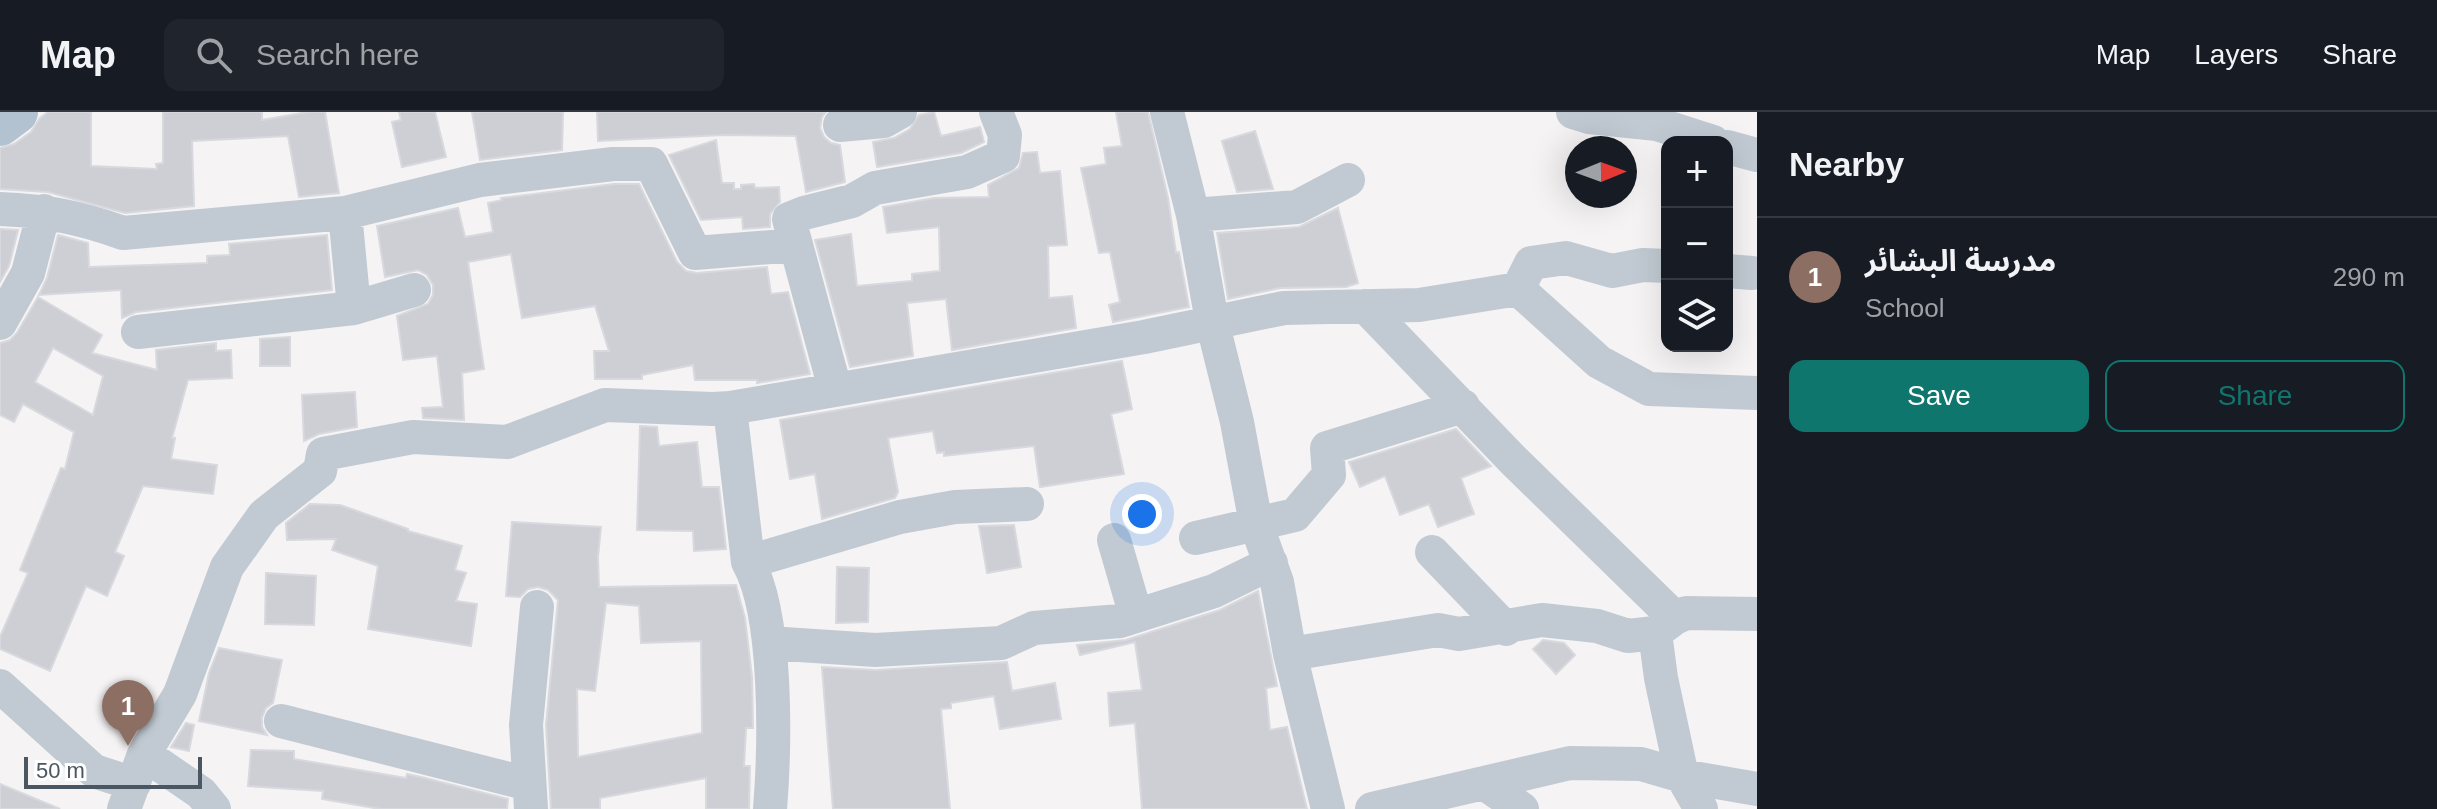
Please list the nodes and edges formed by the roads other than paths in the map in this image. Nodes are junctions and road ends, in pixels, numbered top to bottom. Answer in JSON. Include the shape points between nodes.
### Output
{"nodes":[{"id":1,"x":16,"y":112,"type":"edge"},
{"id":2,"x":900,"y":112,"type":"edge"},
{"id":3,"x":996,"y":112,"type":"edge"},
{"id":4,"x":1167,"y":112,"type":"edge"},
{"id":5,"x":1584,"y":114,"type":"edge"},
{"id":6,"x":0,"y":124,"type":"edge"},
{"id":7,"x":840,"y":125,"type":"dead end"},
{"id":8,"x":1694,"y":136,"type":"edge"},
{"id":9,"x":1733,"y":149,"type":"edge"},
{"id":10,"x":1757,"y":155,"type":"edge"},
{"id":11,"x":1348,"y":180,"type":"dead end"},
{"id":12,"x":0,"y":209,"type":"edge"},
{"id":13,"x":44,"y":211,"type":"junction"},
{"id":14,"x":345,"y":213,"type":"junction"},
{"id":15,"x":1193,"y":215,"type":"junction"},
{"id":16,"x":796,"y":245,"type":"junction"},
{"id":17,"x":1661,"y":266,"type":"edge"},
{"id":18,"x":1518,"y":289,"type":"junction"},
{"id":19,"x":414,"y":290,"type":"dead end"},
{"id":20,"x":1365,"y":306,"type":"junction"},
{"id":21,"x":354,"y":308,"type":"junction"},
{"id":22,"x":1212,"y":321,"type":"junction"},
{"id":23,"x":0,"y":323,"type":"edge"},
{"id":24,"x":138,"y":332,"type":"dead end"},
{"id":25,"x":835,"y":389,"type":"junction"},
{"id":26,"x":1757,"y":393,"type":"edge"},
{"id":27,"x":1463,"y":406,"type":"junction"},
{"id":28,"x":730,"y":408,"type":"junction"},
{"id":29,"x":1027,"y":504,"type":"dead end"},
{"id":30,"x":1256,"y":524,"type":"junction"},
{"id":31,"x":1196,"y":538,"type":"dead end"},
{"id":32,"x":1114,"y":540,"type":"dead end"},
{"id":33,"x":1432,"y":552,"type":"dead end"},
{"id":34,"x":748,"y":562,"type":"junction"},
{"id":35,"x":1271,"y":563,"type":"junction"},
{"id":36,"x":537,"y":607,"type":"dead end"},
{"id":37,"x":1757,"y":614,"type":"edge"},
{"id":38,"x":1136,"y":616,"type":"junction"},
{"id":39,"x":1665,"y":626,"type":"junction"},
{"id":40,"x":1506,"y":629,"type":"junction"},
{"id":41,"x":769,"y":643,"type":"junction"},
{"id":42,"x":1290,"y":654,"type":"junction"},
{"id":43,"x":0,"y":686,"type":"edge"},
{"id":44,"x":281,"y":721,"type":"dead end"},
{"id":45,"x":1682,"y":776,"type":"junction"},
{"id":46,"x":134,"y":782,"type":"edge"},
{"id":47,"x":1485,"y":784,"type":"junction"},
{"id":48,"x":1757,"y":789,"type":"edge"},
{"id":49,"x":530,"y":796,"type":"edge"},
{"id":50,"x":214,"y":809,"type":"edge"},
{"id":51,"x":770,"y":809,"type":"edge"},
{"id":52,"x":1328,"y":809,"type":"edge"},
{"id":53,"x":1372,"y":809,"type":"edge"},
{"id":54,"x":1522,"y":809,"type":"edge"},
{"id":55,"x":1701,"y":809,"type":"edge"}],
"edges":[{"from":1,"to":6,"type":"main road"},
{"from":2,"to":7,"type":"street","via":[[884,121]]},
{"from":3,"to":16,"type":"street","via":[[1005,135],[1003,156],[967,172],[875,188],[852,201],[789,219]]},
{"from":4,"to":15,"type":"street"},
{"from":5,"to":8,"type":"street","via":[[1657,124]]},
{"from":9,"to":10,"type":"street"},
{"from":11,"to":15,"type":"street","via":[[1297,207]]},
{"from":12,"to":13,"type":"street"},
{"from":13,"to":14,"type":"street","via":[[123,233]]},
{"from":13,"to":23,"type":"street","via":[[28,273]]},
{"from":14,"to":16,"type":"street","via":[[480,180],[651,164],[695,253]]},
{"from":14,"to":21,"type":"street"},
{"from":15,"to":22,"type":"street"},
{"from":16,"to":25,"type":"street"},
{"from":17,"to":18,"type":"street","via":[[1612,271],[1566,258],[1531,263]]},
{"from":18,"to":20,"type":"street","via":[[1419,305]]},
{"from":18,"to":26,"type":"street","via":[[1599,362],[1649,389]]},
{"from":19,"to":21,"type":"street"},
{"from":20,"to":22,"type":"street","via":[[1284,308]]},
{"from":20,"to":27,"type":"street"},
{"from":21,"to":24,"type":"street"},
{"from":22,"to":25,"type":"street"},
{"from":22,"to":30,"type":"street"},
{"from":25,"to":28,"type":"street"},
{"from":27,"to":30,"type":"street","via":[[1327,448],[1329,475],[1295,515]]},
{"from":27,"to":39,"type":"street"},
{"from":28,"to":34,"type":"street"},
{"from":28,"to":46,"type":"street","via":[[605,405],[507,442],[413,437],[323,454],[320,471],[264,515],[227,567],[180,694]]},
{"from":29,"to":34,"type":"street","via":[[955,507],[900,517]]},
{"from":30,"to":31,"type":"street"},
{"from":30,"to":35,"type":"street"},
{"from":32,"to":38,"type":"street"},
{"from":33,"to":40,"type":"street"},
{"from":34,"to":41,"type":"street","via":[[756,576]]},
{"from":35,"to":38,"type":"street","via":[[1214,591]]},
{"from":35,"to":42,"type":"street"},
{"from":36,"to":49,"type":"street","via":[[526,725]]},
{"from":37,"to":39,"type":"street","via":[[1686,613]]},
{"from":38,"to":41,"type":"street","via":[[1034,628],[1001,643],[875,650]]},
{"from":39,"to":40,"type":"street","via":[[1628,636],[1597,626],[1542,620]]},
{"from":39,"to":45,"type":"street","via":[[1661,678]]},
{"from":40,"to":42,"type":"street","via":[[1459,634],[1438,630]]},
{"from":41,"to":51,"type":"street","via":[[774,756]]},
{"from":42,"to":52,"type":"street"},
{"from":43,"to":46,"type":"street","via":[[94,771]]},
{"from":44,"to":49,"type":"street"},
{"from":45,"to":47,"type":"street","via":[[1641,764],[1570,763]]},
{"from":45,"to":48,"type":"street"},
{"from":45,"to":55,"type":"street"},
{"from":46,"to":50,"type":"street","via":[[201,793]]},
{"from":47,"to":53,"type":"street"},
{"from":47,"to":54,"type":"street"}]}
